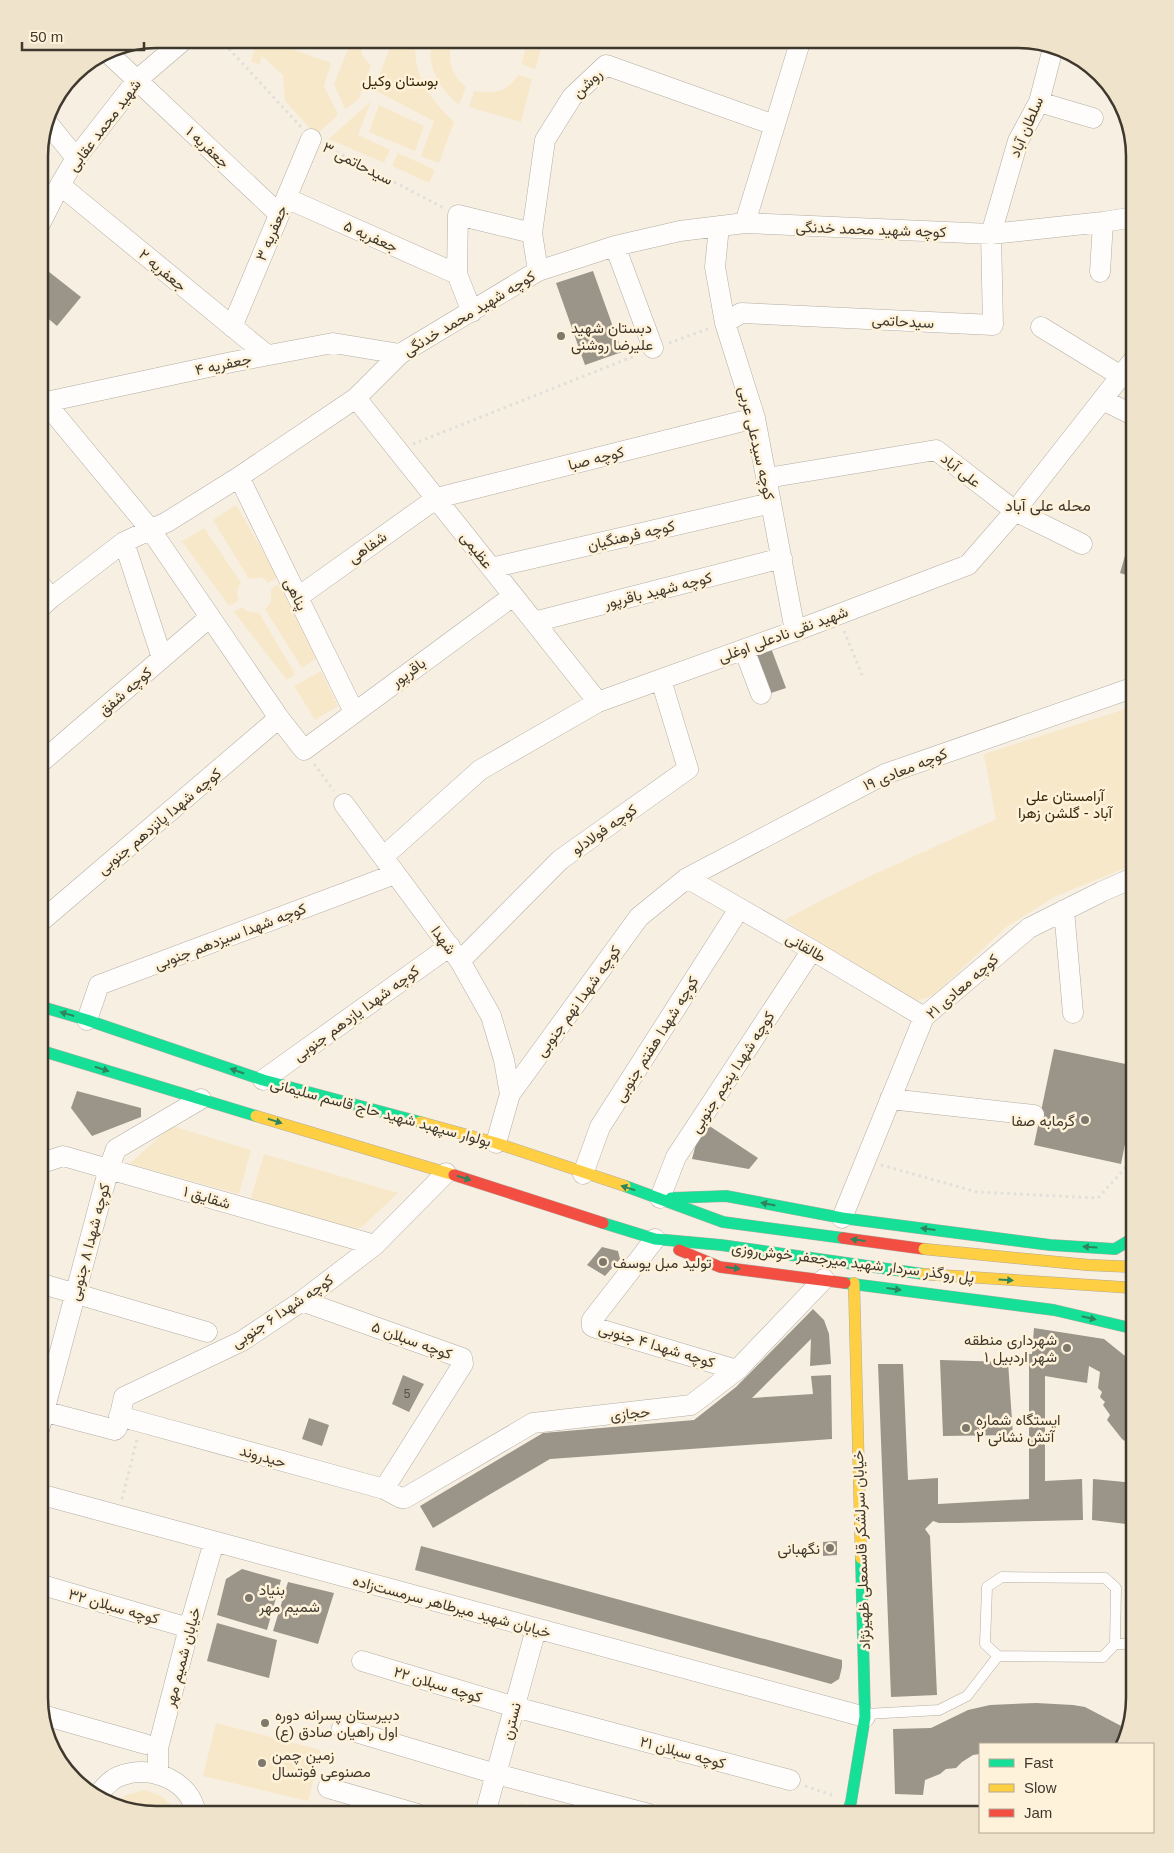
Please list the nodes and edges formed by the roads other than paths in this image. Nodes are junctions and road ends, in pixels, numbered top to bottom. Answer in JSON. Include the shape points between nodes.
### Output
{"nodes":[{"id":1,"x":175,"y":48,"type":"edge"},
{"id":2,"x":798,"y":48,"type":"edge"},
{"id":3,"x":1052,"y":53,"type":"edge"},
{"id":4,"x":112,"y":57,"type":"edge"},
{"id":5,"x":137,"y":80,"type":"junction"},
{"id":6,"x":1039,"y":102,"type":"junction"},
{"id":7,"x":1093,"y":118,"type":"dead end"},
{"id":8,"x":774,"y":125,"type":"junction"},
{"id":9,"x":51,"y":127,"type":"edge"},
{"id":10,"x":311,"y":139,"type":"road end"},
{"id":11,"x":76,"y":158,"type":"junction"},
{"id":12,"x":60,"y":185,"type":"junction"},
{"id":13,"x":283,"y":206,"type":"junction"},
{"id":14,"x":48,"y":208,"type":"edge"},
{"id":15,"x":1126,"y":218,"type":"edge"},
{"id":16,"x":1103,"y":222,"type":"junction"},
{"id":17,"x":745,"y":223,"type":"junction"},
{"id":18,"x":719,"y":226,"type":"junction"},
{"id":19,"x":532,"y":233,"type":"junction"},
{"id":20,"x":991,"y":234,"type":"junction"},
{"id":21,"x":615,"y":246,"type":"junction"},
{"id":22,"x":538,"y":271,"type":"junction"},
{"id":23,"x":1100,"y":272,"type":"dead end"},
{"id":24,"x":457,"y":274,"type":"junction"},
{"id":25,"x":472,"y":312,"type":"junction"},
{"id":26,"x":724,"y":323,"type":"junction"},
{"id":27,"x":232,"y":327,"type":"junction"},
{"id":28,"x":1041,"y":328,"type":"dead end"},
{"id":29,"x":653,"y":348,"type":"road end"},
{"id":30,"x":400,"y":354,"type":"junction"},
{"id":31,"x":266,"y":355,"type":"junction"},
{"id":32,"x":1126,"y":370,"type":"edge"},
{"id":33,"x":1121,"y":376,"type":"junction"},
{"id":34,"x":48,"y":397,"type":"edge"},
{"id":35,"x":356,"y":398,"type":"junction"},
{"id":36,"x":1103,"y":400,"type":"junction"},
{"id":37,"x":48,"y":405,"type":"edge"},
{"id":38,"x":1126,"y":412,"type":"edge"},
{"id":39,"x":755,"y":418,"type":"junction"},
{"id":40,"x":239,"y":477,"type":"junction"},
{"id":41,"x":767,"y":478,"type":"junction"},
{"id":42,"x":437,"y":498,"type":"junction"},
{"id":43,"x":771,"y":503,"type":"junction"},
{"id":44,"x":1015,"y":511,"type":"junction"},
{"id":45,"x":150,"y":529,"type":"junction"},
{"id":46,"x":124,"y":542,"type":"junction"},
{"id":47,"x":1082,"y":544,"type":"dead end"},
{"id":48,"x":782,"y":558,"type":"junction"},
{"id":49,"x":491,"y":568,"type":"junction"},
{"id":50,"x":48,"y":594,"type":"edge"},
{"id":51,"x":298,"y":596,"type":"junction"},
{"id":52,"x":514,"y":596,"type":"junction"},
{"id":53,"x":210,"y":617,"type":"junction"},
{"id":54,"x":534,"y":622,"type":"junction"},
{"id":55,"x":795,"y":631,"type":"junction"},
{"id":56,"x":744,"y":649,"type":"junction"},
{"id":57,"x":162,"y":658,"type":"junction"},
{"id":58,"x":661,"y":680,"type":"junction"},
{"id":59,"x":1126,"y":690,"type":"edge"},
{"id":60,"x":761,"y":694,"type":"dead end"},
{"id":61,"x":598,"y":702,"type":"junction"},
{"id":62,"x":354,"y":712,"type":"junction"},
{"id":63,"x":279,"y":718,"type":"junction"},
{"id":64,"x":48,"y":756,"type":"edge"},
{"id":65,"x":344,"y":804,"type":"road end"},
{"id":66,"x":383,"y":857,"type":"junction"},
{"id":67,"x":395,"y":874,"type":"junction"},
{"id":68,"x":687,"y":878,"type":"junction"},
{"id":69,"x":1126,"y":881,"type":"edge"},
{"id":70,"x":739,"y":909,"type":"junction"},
{"id":71,"x":1064,"y":910,"type":"junction"},
{"id":72,"x":48,"y":915,"type":"edge"},
{"id":73,"x":812,"y":950,"type":"junction"},
{"id":74,"x":455,"y":954,"type":"junction"},
{"id":75,"x":48,"y":1009,"type":"edge"},
{"id":76,"x":1073,"y":1013,"type":"dead end"},
{"id":77,"x":924,"y":1017,"type":"junction"},
{"id":78,"x":86,"y":1020,"type":"junction"},
{"id":79,"x":48,"y":1053,"type":"edge"},
{"id":80,"x":263,"y":1080,"type":"junction"},
{"id":81,"x":510,"y":1094,"type":"junction"},
{"id":82,"x":201,"y":1099,"type":"junction"},
{"id":83,"x":890,"y":1099,"type":"junction"},
{"id":84,"x":1034,"y":1115,"type":"dead end"},
{"id":85,"x":496,"y":1143,"type":"junction"},
{"id":86,"x":48,"y":1161,"type":"edge"},
{"id":87,"x":109,"y":1168,"type":"junction"},
{"id":88,"x":446,"y":1173,"type":"junction"},
{"id":89,"x":583,"y":1174,"type":"junction"},
{"id":90,"x":660,"y":1198,"type":"junction"},
{"id":91,"x":842,"y":1218,"type":"junction"},
{"id":92,"x":723,"y":1222,"type":"joint"},
{"id":93,"x":655,"y":1240,"type":"junction"},
{"id":94,"x":1126,"y":1242,"type":"edge"},
{"id":95,"x":376,"y":1245,"type":"junction"},
{"id":96,"x":1050,"y":1245,"type":"junction"},
{"id":97,"x":1126,"y":1267,"type":"edge"},
{"id":98,"x":824,"y":1279,"type":"junction"},
{"id":99,"x":854,"y":1283,"type":"junction"},
{"id":100,"x":48,"y":1286,"type":"edge"},
{"id":101,"x":1126,"y":1287,"type":"edge"},
{"id":102,"x":74,"y":1294,"type":"junction"},
{"id":103,"x":302,"y":1301,"type":"junction"},
{"id":104,"x":1054,"y":1310,"type":"junction"},
{"id":105,"x":1126,"y":1327,"type":"edge"},
{"id":106,"x":207,"y":1332,"type":"dead end"},
{"id":107,"x":737,"y":1370,"type":"junction"},
{"id":108,"x":48,"y":1388,"type":"edge"},
{"id":109,"x":48,"y":1418,"type":"edge"},
{"id":110,"x":117,"y":1423,"type":"junction"},
{"id":111,"x":384,"y":1489,"type":"junction"},
{"id":112,"x":48,"y":1497,"type":"edge"},
{"id":113,"x":406,"y":1498,"type":"joint"},
{"id":114,"x":214,"y":1542,"type":"junction"},
{"id":115,"x":48,"y":1590,"type":"edge"},
{"id":116,"x":189,"y":1628,"type":"junction"},
{"id":117,"x":536,"y":1629,"type":"junction"},
{"id":118,"x":1115,"y":1644,"type":"junction"},
{"id":119,"x":1126,"y":1644,"type":"edge"},
{"id":120,"x":998,"y":1656,"type":"junction"},
{"id":121,"x":362,"y":1662,"type":"dead end"},
{"id":122,"x":515,"y":1707,"type":"junction"},
{"id":123,"x":865,"y":1716,"type":"junction"},
{"id":124,"x":49,"y":1717,"type":"edge"},
{"id":125,"x":342,"y":1728,"type":"dead end"},
{"id":126,"x":145,"y":1744,"type":"dead end"},
{"id":127,"x":158,"y":1774,"type":"junction"},
{"id":128,"x":496,"y":1774,"type":"junction"},
{"id":129,"x":790,"y":1780,"type":"road end"},
{"id":130,"x":328,"y":1788,"type":"dead end"},
{"id":131,"x":101,"y":1790,"type":"edge"},
{"id":132,"x":192,"y":1805,"type":"edge"},
{"id":133,"x":388,"y":1805,"type":"edge"},
{"id":134,"x":487,"y":1805,"type":"edge"},
{"id":135,"x":617,"y":1806,"type":"edge"},
{"id":136,"x":850,"y":1806,"type":"edge"}],
"edges":[{"from":1,"to":5,"type":"street","name":"شهید محمد عقابی"},
{"from":2,"to":8,"type":"street"},
{"from":3,"to":6,"type":"street","name":"سلطان آباد"},
{"from":4,"to":5,"type":"street","name":"جعفریه ۱"},
{"from":5,"to":11,"type":"street","name":"شهید محمد عقابی"},
{"from":5,"to":13,"type":"street","name":"جعفریه ۱"},
{"from":6,"to":7,"type":"street"},
{"from":6,"to":20,"type":"street","name":"سلطان آباد","via":[[1018,141]]},
{"from":8,"to":17,"type":"street"},
{"from":8,"to":19,"type":"street","name":"روشن","via":[[606,65],[572,97],[545,140]]},
{"from":9,"to":11,"type":"street"},
{"from":10,"to":13,"type":"street","name":"جعفریه ۳"},
{"from":11,"to":12,"type":"street","name":"شهید محمد عقابی"},
{"from":12,"to":14,"type":"street","name":"شهید محمد عقابی"},
{"from":12,"to":27,"type":"street","name":"جعفریه ۲"},
{"from":13,"to":24,"type":"street","name":"جعفریه ۵"},
{"from":13,"to":27,"type":"street","name":"جعفریه ۳"},
{"from":15,"to":16,"type":"street","name":"کوچه شهید محمد خدنگی"},
{"from":16,"to":20,"type":"street","name":"کوچه شهید محمد خدنگی"},
{"from":16,"to":23,"type":"street"},
{"from":17,"to":18,"type":"street","name":"کوچه شهید محمد خدنگی"},
{"from":17,"to":20,"type":"street","name":"کوچه شهید محمد خدنگی"},
{"from":18,"to":21,"type":"street","name":"کوچه شهید محمد خدنگی"},
{"from":18,"to":26,"type":"street","name":"کوچه سیدعلی عربی","via":[[715,267]]},
{"from":19,"to":22,"type":"street","name":"روشن"},
{"from":19,"to":24,"type":"street","via":[[458,215]]},
{"from":20,"to":26,"type":"street","name":"سیدحاتمی","via":[[993,325],[740,313]]},
{"from":21,"to":22,"type":"street","name":"کوچه شهید محمد خدنگی"},
{"from":21,"to":29,"type":"street"},
{"from":22,"to":25,"type":"street","name":"کوچه شهید محمد خدنگی"},
{"from":24,"to":25,"type":"street"},
{"from":25,"to":30,"type":"street","name":"کوچه شهید محمد خدنگی"},
{"from":26,"to":39,"type":"street","name":"کوچه سیدعلی عربی"},
{"from":27,"to":31,"type":"street","name":"جعفریه ۲"},
{"from":28,"to":33,"type":"street"},
{"from":30,"to":31,"type":"street","name":"جعفریه ۴","via":[[333,343]]},
{"from":30,"to":35,"type":"street","name":"کوچه شهید محمد خدنگی"},
{"from":31,"to":34,"type":"street","name":"جعفریه ۴"},
{"from":32,"to":33,"type":"street","name":"شهید نقی نادعلی اوغلی"},
{"from":33,"to":36,"type":"street","name":"شهید نقی نادعلی اوغلی"},
{"from":35,"to":40,"type":"street","name":"کوچه شهید محمد خدنگی"},
{"from":35,"to":42,"type":"street","name":"عظیمی"},
{"from":36,"to":38,"type":"street"},
{"from":36,"to":44,"type":"street","name":"شهید نقی نادعلی اوغلی"},
{"from":37,"to":45,"type":"street"},
{"from":39,"to":41,"type":"street","name":"کوچه سیدعلی عربی"},
{"from":39,"to":42,"type":"street","name":"کوچه صبا"},
{"from":40,"to":45,"type":"street","name":"کوچه شهید محمد خدنگی","via":[[167,522]]},
{"from":40,"to":51,"type":"street","name":"پناهی"},
{"from":41,"to":43,"type":"street","name":"کوچه سیدعلی عربی"},
{"from":41,"to":44,"type":"street","name":"علی آباد","via":[[936,450]]},
{"from":42,"to":49,"type":"street","name":"عظیمی"},
{"from":42,"to":51,"type":"street","name":"شفاهی"},
{"from":43,"to":48,"type":"street","name":"کوچه سیدعلی عربی"},
{"from":43,"to":49,"type":"street","name":"کوچه فرهنگیان"},
{"from":44,"to":47,"type":"street","name":"علی آباد"},
{"from":44,"to":55,"type":"street","name":"شهید نقی نادعلی اوغلی","via":[[968,564]]},
{"from":45,"to":46,"type":"street","name":"کوچه شهید محمد خدنگی"},
{"from":45,"to":53,"type":"street"},
{"from":46,"to":50,"type":"street","name":"کوچه شهید محمد خدنگی"},
{"from":46,"to":57,"type":"street"},
{"from":48,"to":54,"type":"street","name":"کوچه شهید باقرپور"},
{"from":48,"to":55,"type":"street","name":"کوچه سیدعلی عربی"},
{"from":49,"to":52,"type":"street","name":"عظیمی"},
{"from":51,"to":62,"type":"street","name":"پناهی"},
{"from":52,"to":54,"type":"street","name":"عظیمی"},
{"from":52,"to":62,"type":"street","name":"باقرپور"},
{"from":53,"to":57,"type":"street","name":"کوچه شفق"},
{"from":53,"to":63,"type":"street"},
{"from":54,"to":61,"type":"street","name":"عظیمی"},
{"from":55,"to":56,"type":"street","name":"شهید نقی نادعلی اوغلی"},
{"from":56,"to":58,"type":"street","name":"شهید نقی نادعلی اوغلی"},
{"from":56,"to":60,"type":"street"},
{"from":57,"to":64,"type":"street","name":"کوچه شفق"},
{"from":58,"to":61,"type":"street","name":"شهید نقی نادعلی اوغلی"},
{"from":58,"to":74,"type":"street","name":"کوچه فولادلو","via":[[688,769],[560,860]]},
{"from":59,"to":68,"type":"street","name":"کوچه معادی ۱۹","via":[[885,774]]},
{"from":61,"to":66,"type":"street","name":"شهید نقی نادعلی اوغلی","via":[[480,770]]},
{"from":62,"to":63,"type":"street","name":"باقرپور","via":[[304,750]]},
{"from":63,"to":72,"type":"street","name":"کوچه شهدا پانزدهم جنوبی"},
{"from":65,"to":66,"type":"street","name":"شهدا"},
{"from":66,"to":67,"type":"street","name":"شهدا"},
{"from":67,"to":74,"type":"street","name":"شهدا"},
{"from":67,"to":78,"type":"street","name":"کوچه شهدا سیزدهم جنوبی","via":[[99,984]]},
{"from":68,"to":70,"type":"street","name":"طالقانی"},
{"from":68,"to":81,"type":"street","name":"کوچه شهدا نهم جنوبی","via":[[639,917]]},
{"from":69,"to":71,"type":"street","name":"کوچه معادی ۲۱"},
{"from":70,"to":73,"type":"street","name":"طالقانی"},
{"from":70,"to":89,"type":"street","name":"کوچه شهدا هفتم جنوبی","via":[[600,1127]]},
{"from":71,"to":76,"type":"street"},
{"from":71,"to":77,"type":"street","name":"کوچه معادی ۲۱","via":[[1029,928]]},
{"from":73,"to":77,"type":"street","name":"طالقانی"},
{"from":73,"to":90,"type":"street","name":"کوچه شهدا پنجم جنوبی","via":[[676,1157]]},
{"from":74,"to":80,"type":"street","name":"کوچه شهدا یازدهم جنوبی"},
{"from":74,"to":81,"type":"street","name":"شهدا","via":[[491,1016]]},
{"from":78,"to":75,"type":"main road","name":"بولوار سپهبد شهید حاج قاسم سلیمانی","one_way":true},
{"from":77,"to":83,"type":"street","name":"کوچه معادی ۲۱"},
{"from":80,"to":78,"type":"main road","name":"بولوار سپهبد شهید حاج قاسم سلیمانی","one_way":true},
{"from":79,"to":82,"type":"main road","one_way":true},
{"from":80,"to":85,"type":"main road","name":"بولوار سپهبد شهید حاج قاسم سلیمانی"},
{"from":81,"to":85,"type":"street","name":"کوچه شهدا نهم جنوبی"},
{"from":82,"to":87,"type":"street","name":"کوچه شهدا ۸ جنوبی","via":[[116,1149]]},
{"from":82,"to":88,"type":"main road","one_way":true},
{"from":83,"to":84,"type":"street"},
{"from":83,"to":91,"type":"street","name":"کوچه معادی ۲۱"},
{"from":85,"to":89,"type":"main road","name":"بولوار سپهبد شهید حاج قاسم سلیمانی"},
{"from":86,"to":87,"type":"street","name":"شقایق ۱","via":[[63,1156]]},
{"from":87,"to":95,"type":"street","name":"شقایق ۱"},
{"from":87,"to":102,"type":"street","name":"کوچه شهدا ۸ جنوبی"},
{"from":88,"to":93,"type":"main road","one_way":true},
{"from":88,"to":95,"type":"street","name":"کوچه شهدا ۶ جنوبی"},
{"from":90,"to":89,"type":"main road","name":"بولوار سپهبد شهید حاج قاسم سلیمانی","one_way":true},
{"from":91,"to":90,"type":"main road","one_way":true,"via":[[726,1196]]},
{"from":90,"to":92,"type":"main road","name":"بولوار سپهبد شهید حاج قاسم سلیمانی"},
{"from":96,"to":91,"type":"main road","one_way":true},
{"from":97,"to":92,"type":"main road","name":"پل روگذر سردار شهید میرجعفر خوش‌روزی","one_way":true,"bridge":true,"via":[[924,1248]]},
{"from":93,"to":98,"type":"main road","one_way":true,"via":[[720,1267]]},
{"from":93,"to":101,"type":"main road","name":"پل روگذر سردار شهید میرجعفر خوش‌روزی","one_way":true,"bridge":true,"via":[[721,1245],[923,1274]]},
{"from":93,"to":107,"type":"street","name":"کوچه شهدا ۴ جنوبی","via":[[592,1320],[592,1326]]},
{"from":94,"to":96,"type":"main road","one_way":true,"via":[[1115,1249]]},
{"from":95,"to":103,"type":"street","name":"کوچه شهدا ۶ جنوبی"},
{"from":96,"to":104,"type":"main road","via":[[1066,1258],[1070,1274],[1066,1297]]},
{"from":98,"to":99,"type":"main road"},
{"from":98,"to":107,"type":"street","name":"حجازی"},
{"from":99,"to":104,"type":"main road","one_way":true},
{"from":99,"to":123,"type":"main road","name":"خیابان سرلشکر قاسمعلی ظهیرنژاد"},
{"from":100,"to":102,"type":"street"},
{"from":102,"to":106,"type":"street"},
{"from":102,"to":108,"type":"street","name":"کوچه شهدا ۸ جنوبی"},
{"from":103,"to":110,"type":"street","name":"کوچه شهدا ۶ جنوبی","via":[[242,1341],[128,1394],[122,1400]]},
{"from":103,"to":111,"type":"street","name":"کوچه سبلان ۵","via":[[462,1358],[463,1364]]},
{"from":104,"to":105,"type":"main road","one_way":true},
{"from":107,"to":113,"type":"street","name":"حجازی","via":[[691,1405],[533,1423]]},
{"from":109,"to":110,"type":"street","name":"حیدروند"},
{"from":110,"to":111,"type":"street","name":"حیدروند","via":[[142,1422]]},
{"from":111,"to":113,"type":"street","name":"حیدروند"},
{"from":112,"to":114,"type":"street","name":"خیابان شهید میرطاهر سرمست‌زاده"},
{"from":114,"to":116,"type":"street","name":"خیابان شمیم مهر"},
{"from":114,"to":117,"type":"street","name":"خیابان شهید میرطاهر سرمست‌زاده"},
{"from":115,"to":116,"type":"street","name":"کوچه سبلان ۳۲"},
{"from":116,"to":127,"type":"street","name":"خیابان شمیم مهر","via":[[158,1748]]},
{"from":117,"to":122,"type":"street","name":"نسترن"},
{"from":117,"to":123,"type":"street","name":"خیابان شهید میرطاهر سرمست‌زاده"},
{"from":118,"to":119,"type":"lane"},
{"from":118,"to":120,"type":"lane","via":[[1103,1657]]},
{"from":118,"to":120,"type":"lane","via":[[1116,1588],[1105,1578],[1002,1577],[987,1587],[985,1644]]},
{"from":120,"to":123,"type":"lane","via":[[967,1696],[939,1710]]},
{"from":121,"to":122,"type":"street","name":"کوچه سبلان ۲۲"},
{"from":122,"to":128,"type":"street","name":"نسترن"},
{"from":122,"to":129,"type":"street","name":"کوچه سبلان ۲۱"},
{"from":123,"to":136,"type":"main road","name":"خیابان سرلشکر قاسمعلی ظهیرنژاد"},
{"from":124,"to":126,"type":"street"},
{"from":125,"to":128,"type":"street"},
{"from":127,"to":131,"type":"street","via":[[138,1771],[121,1775]]},
{"from":127,"to":132,"type":"street","via":[[173,1780],[186,1793]]},
{"from":128,"to":134,"type":"street","name":"نسترن"},
{"from":128,"to":135,"type":"street"},
{"from":130,"to":133,"type":"street"}]}
